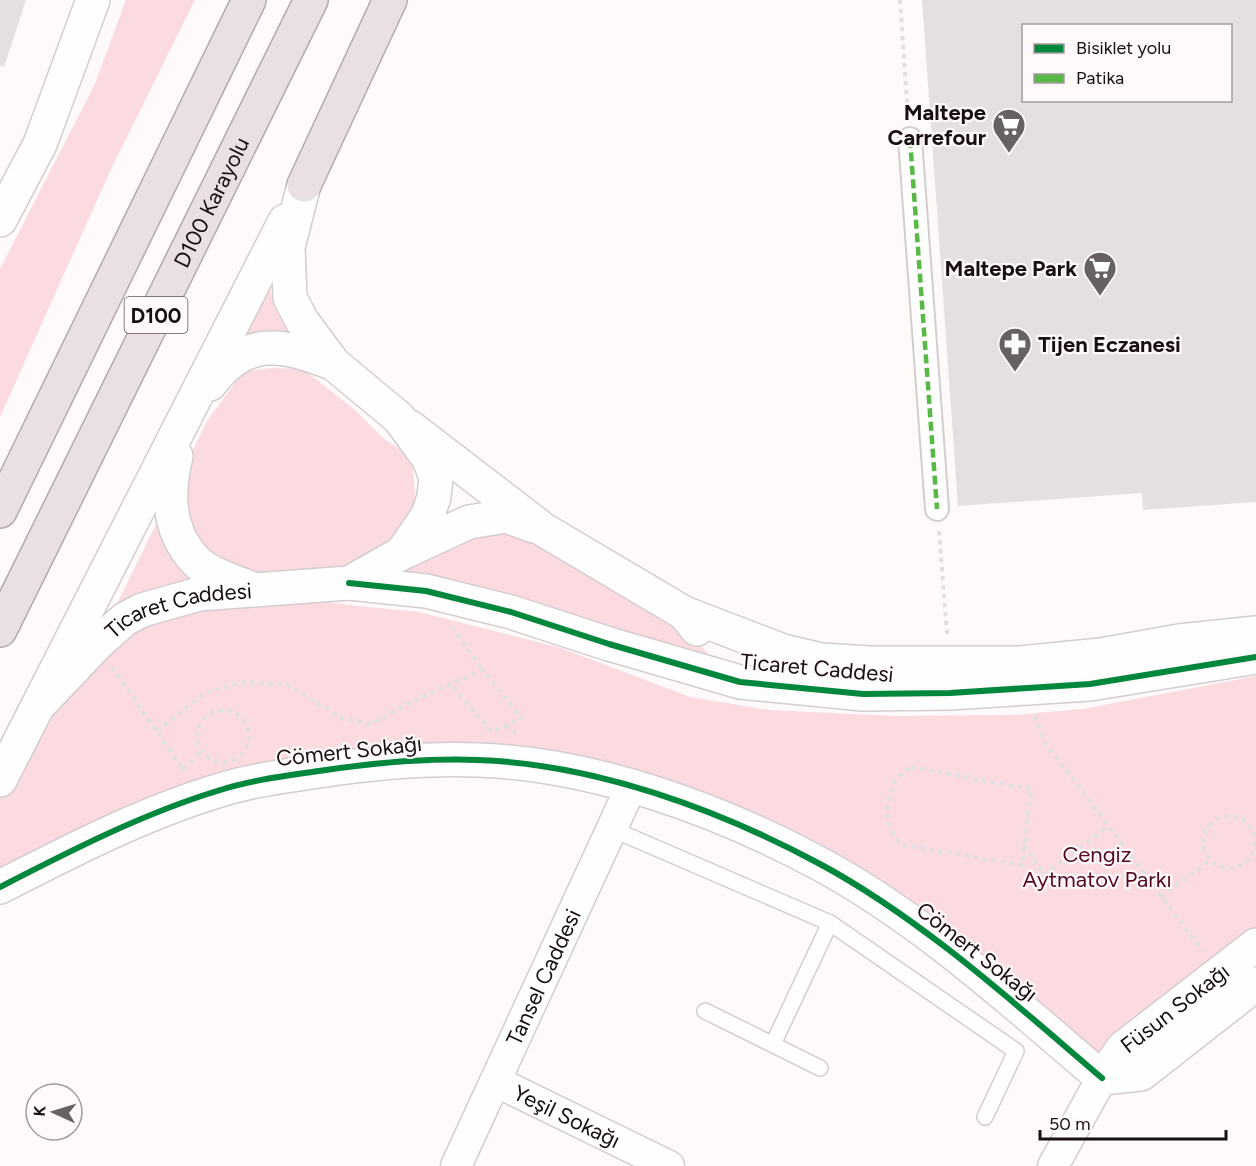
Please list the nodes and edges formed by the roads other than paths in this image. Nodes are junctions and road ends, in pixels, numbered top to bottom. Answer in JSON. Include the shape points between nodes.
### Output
{"nodes":[{"id":1,"x":93,"y":0,"type":"edge"},
{"id":2,"x":249,"y":0,"type":"edge"},
{"id":3,"x":310,"y":0,"type":"edge"},
{"id":4,"x":390,"y":0,"type":"edge"},
{"id":5,"x":910,"y":139,"type":"road end"},
{"id":6,"x":304,"y":185,"type":"junction"},
{"id":7,"x":0,"y":220,"type":"edge"},
{"id":8,"x":334,"y":364,"type":"junction"},
{"id":9,"x":185,"y":417,"type":"junction"},
{"id":10,"x":399,"y":418,"type":"junction"},
{"id":11,"x":937,"y":509,"type":"road end"},
{"id":12,"x":0,"y":511,"type":"edge"},
{"id":13,"x":544,"y":530,"type":"junction"},
{"id":14,"x":402,"y":553,"type":"junction"},
{"id":15,"x":349,"y":584,"type":"junction"},
{"id":16,"x":257,"y":591,"type":"junction"},
{"id":17,"x":684,"y":613,"type":"junction"},
{"id":18,"x":0,"y":630,"type":"edge"},
{"id":19,"x":1256,"y":633,"type":"edge"},
{"id":20,"x":1256,"y":657,"type":"edge"},
{"id":21,"x":740,"y":682,"type":"junction"},
{"id":22,"x":39,"y":705,"type":"junction"},
{"id":23,"x":0,"y":780,"type":"edge"},
{"id":24,"x":631,"y":787,"type":"junction"},
{"id":25,"x":612,"y":830,"type":"junction"},
{"id":26,"x":0,"y":887,"type":"edge"},
{"id":27,"x":830,"y":923,"type":"junction"},
{"id":28,"x":1256,"y":945,"type":"edge"},
{"id":29,"x":1256,"y":984,"type":"edge"},
{"id":30,"x":705,"y":1011,"type":"dead end"},
{"id":31,"x":773,"y":1044,"type":"junction"},
{"id":32,"x":820,"y":1068,"type":"dead end"},
{"id":33,"x":1101,"y":1078,"type":"junction"},
{"id":34,"x":495,"y":1081,"type":"junction"},
{"id":35,"x":985,"y":1117,"type":"dead end"},
{"id":36,"x":456,"y":1166,"type":"edge"},
{"id":37,"x":669,"y":1166,"type":"edge"},
{"id":38,"x":1053,"y":1166,"type":"edge"}],
"edges":[{"from":1,"to":7,"type":"street","via":[[40,144]]},
{"from":2,"to":12,"type":"highway","number":"D100"},
{"from":3,"to":18,"type":"highway","name":"D100 Karayolu","number":"D100"},
{"from":4,"to":6,"type":"highway"},
{"from":5,"to":11,"type":"street"},
{"from":6,"to":8,"type":"street","name":"Ticaret Caddesi","via":[[288,247],[290,298]]},
{"from":6,"to":9,"type":"street"},
{"from":8,"to":9,"type":"street","via":[[298,350],[271,347],[248,352],[224,365]]},
{"from":8,"to":10,"type":"street","name":"Ticaret Caddesi"},
{"from":9,"to":16,"type":"street","via":[[169,493],[175,528],[196,561]]},
{"from":9,"to":22,"type":"street"},
{"from":10,"to":13,"type":"street","name":"Ticaret Caddesi"},
{"from":10,"to":14,"type":"street","name":"Ticaret Caddesi","via":[[429,459],[436,478],[428,514]]},
{"from":13,"to":14,"type":"street","name":"Ticaret Caddesi","via":[[506,516],[469,522]]},
{"from":13,"to":17,"type":"street","name":"Ticaret Caddesi"},
{"from":14,"to":15,"type":"street","name":"Ticaret Caddesi"},
{"from":15,"to":16,"type":"street","name":"Ticaret Caddesi"},
{"from":15,"to":21,"type":"street","name":"Ticaret Caddesi","via":[[426,591],[511,612]]},
{"from":16,"to":22,"type":"street","name":"Ticaret Caddesi","via":[[199,594],[159,604],[125,619]]},
{"from":17,"to":19,"type":"street","name":"Ticaret Caddesi","via":[[783,651],[821,660],[1020,663]]},
{"from":17,"to":21,"type":"street","name":"Ticaret Caddesi"},
{"from":20,"to":21,"type":"street","name":"Ticaret Caddesi","via":[[1090,684],[950,693],[863,694]]},
{"from":22,"to":23,"type":"street"},
{"from":24,"to":25,"type":"street","name":"Tansel Caddesi"},
{"from":24,"to":26,"type":"street","name":"Cömert Sokağı","via":[[548,768],[478,760],[388,762],[263,779],[179,803],[82,845]]},
{"from":24,"to":33,"type":"street","name":"Cömert Sokağı","via":[[704,809],[820,864],[906,919]]},
{"from":25,"to":27,"type":"lane"},
{"from":25,"to":34,"type":"street","name":"Tansel Caddesi"},
{"from":27,"to":31,"type":"lane"},
{"from":27,"to":35,"type":"lane","via":[[1016,1051]]},
{"from":28,"to":33,"type":"street","name":"Füsun Sokağı","via":[[1123,1048]]},
{"from":29,"to":33,"type":"street","name":"Füsun Sokağı","via":[[1141,1074]]},
{"from":30,"to":31,"type":"lane"},
{"from":31,"to":32,"type":"lane"},
{"from":33,"to":38,"type":"street","name":"Füsun Sokağı"},
{"from":34,"to":36,"type":"street","name":"Tansel Caddesi"},
{"from":34,"to":37,"type":"street","name":"Yeşil Sokağı"}]}
